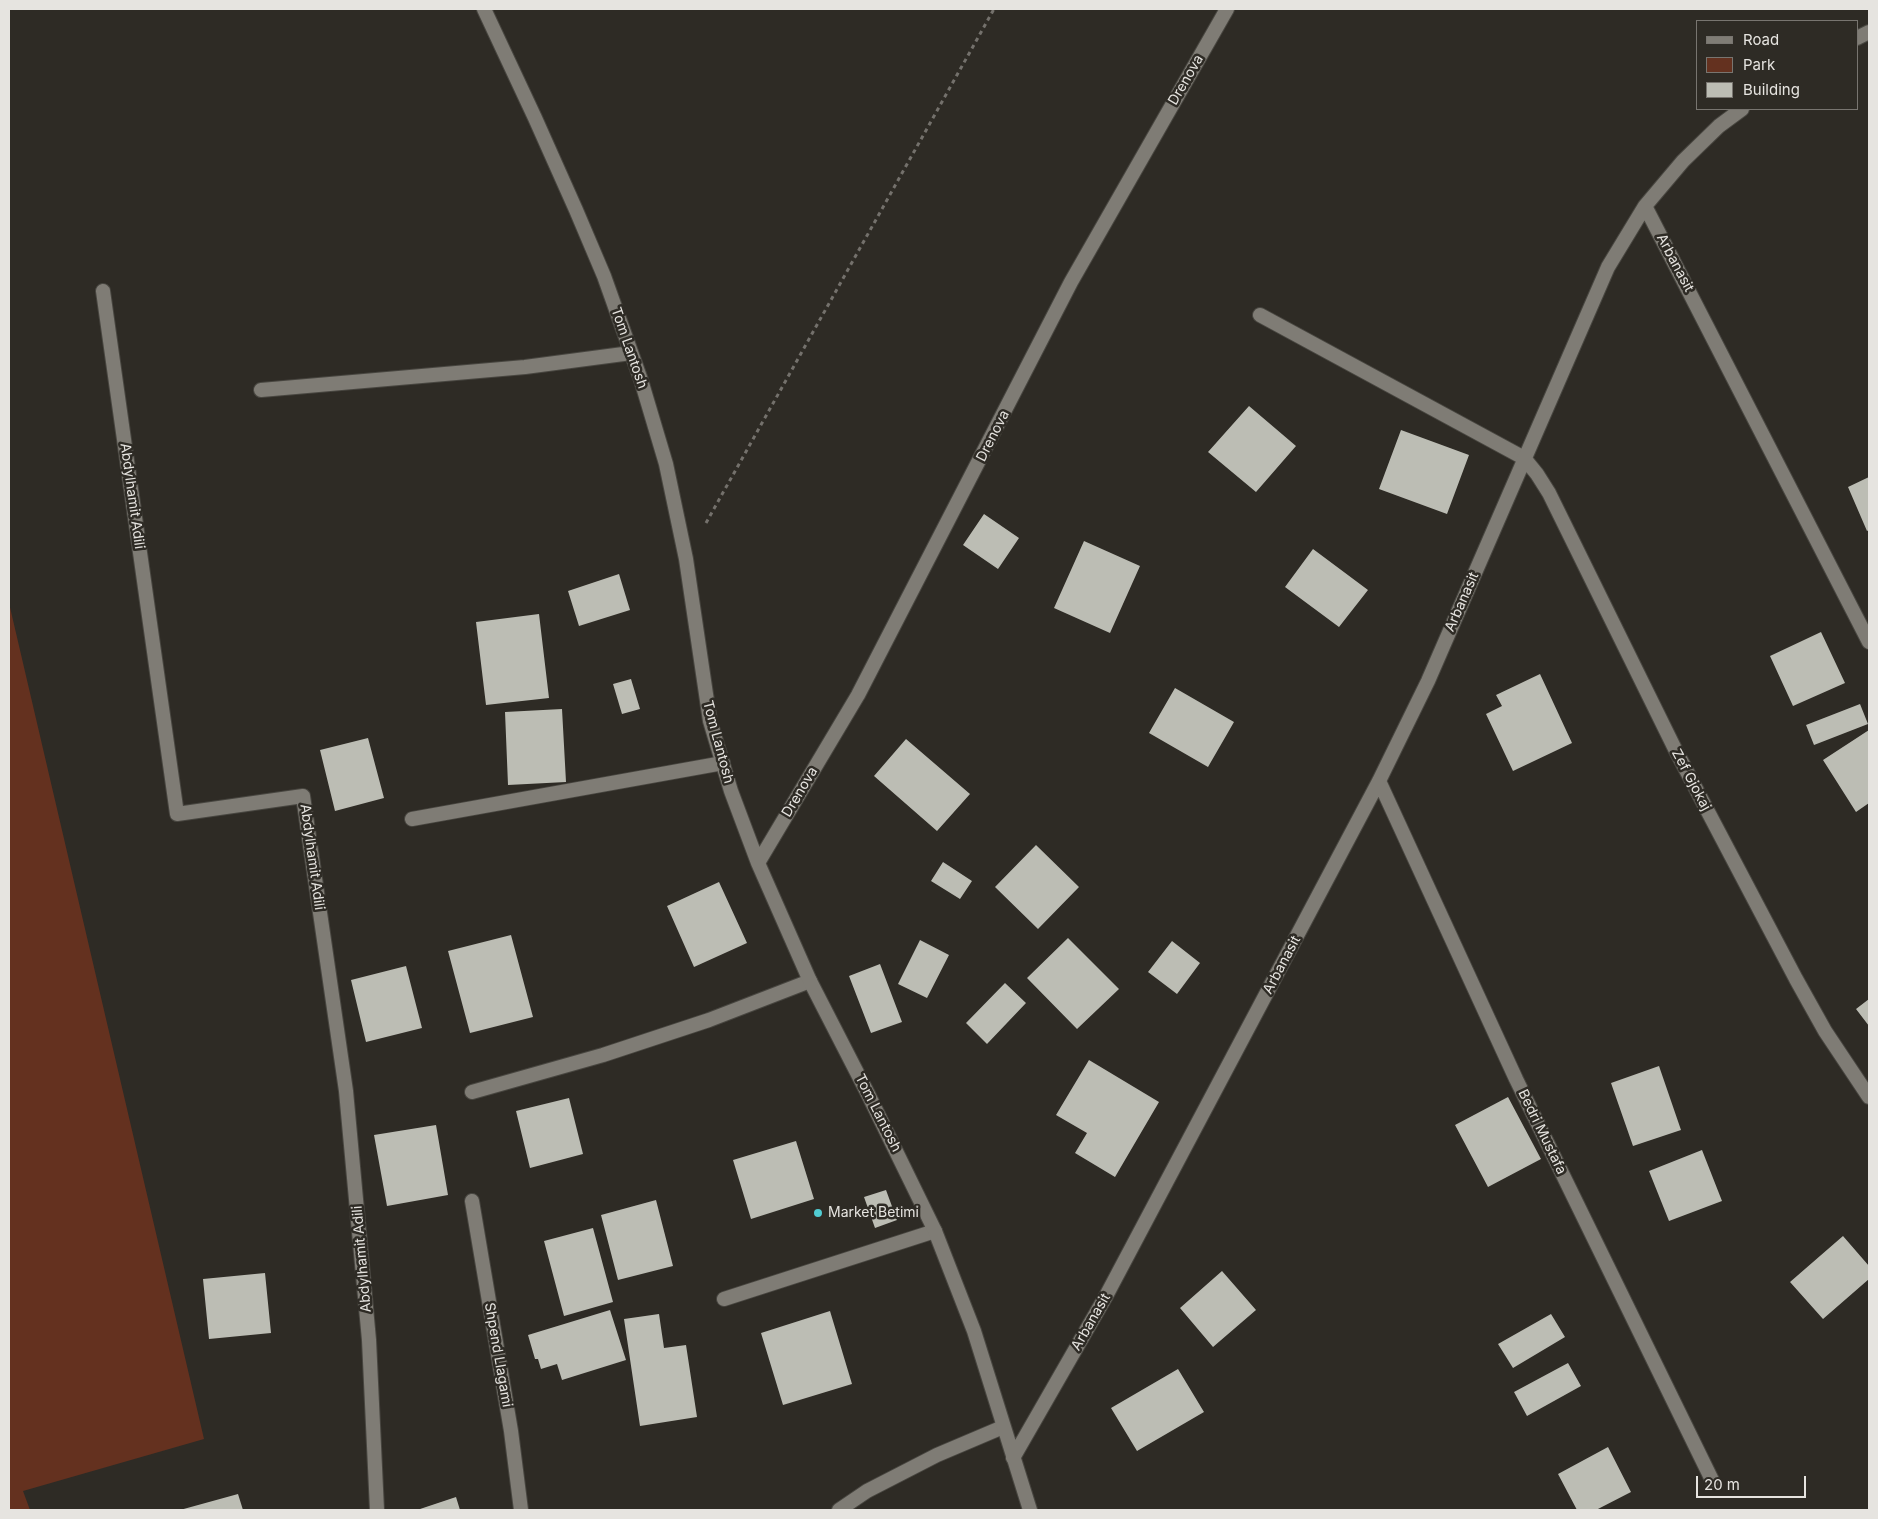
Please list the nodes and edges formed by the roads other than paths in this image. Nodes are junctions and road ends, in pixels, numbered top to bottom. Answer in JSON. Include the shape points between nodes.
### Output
{"nodes":[{"id":1,"x":484,"y":9,"type":"edge"},
{"id":2,"x":1227,"y":9,"type":"edge"},
{"id":3,"x":1741,"y":110,"type":"edge"},
{"id":4,"x":1645,"y":206,"type":"junction"},
{"id":5,"x":103,"y":291,"type":"dead end"},
{"id":6,"x":1260,"y":315,"type":"dead end"},
{"id":7,"x":631,"y":353,"type":"junction"},
{"id":8,"x":261,"y":390,"type":"dead end"},
{"id":9,"x":1524,"y":458,"type":"junction"},
{"id":10,"x":1869,"y":642,"type":"edge"},
{"id":11,"x":723,"y":763,"type":"junction"},
{"id":12,"x":1379,"y":781,"type":"junction"},
{"id":13,"x":412,"y":819,"type":"dead end"},
{"id":14,"x":758,"y":863,"type":"junction"},
{"id":15,"x":810,"y":981,"type":"junction"},
{"id":16,"x":472,"y":1092,"type":"dead end"},
{"id":17,"x":1869,"y":1097,"type":"edge"},
{"id":18,"x":472,"y":1201,"type":"dead end"},
{"id":19,"x":935,"y":1231,"type":"junction"},
{"id":20,"x":724,"y":1299,"type":"dead end"},
{"id":21,"x":1003,"y":1427,"type":"junction"},
{"id":22,"x":1013,"y":1458,"type":"junction"},
{"id":23,"x":1712,"y":1480,"type":"dead end"},
{"id":24,"x":377,"y":1510,"type":"edge"},
{"id":25,"x":521,"y":1510,"type":"edge"},
{"id":26,"x":839,"y":1510,"type":"edge"},
{"id":27,"x":1030,"y":1510,"type":"edge"}],
"edges":[{"from":1,"to":7,"type":"street","name":"Tom Lantosh","via":[[576,210]]},
{"from":2,"to":14,"type":"street","name":"Drenova","via":[[1071,282],[858,695]]},
{"from":3,"to":4,"type":"street","name":"Arbanasit","via":[[1683,161]]},
{"from":4,"to":9,"type":"street","name":"Arbanasit","via":[[1608,267]]},
{"from":4,"to":10,"type":"street","name":"Arbanasit"},
{"from":5,"to":24,"type":"street","name":"Abdylhamit Adili","via":[[177,814],[303,796],[346,1091],[369,1340]]},
{"from":6,"to":9,"type":"street"},
{"from":7,"to":8,"type":"street","via":[[525,367]]},
{"from":7,"to":11,"type":"street","name":"Tom Lantosh","via":[[666,464],[686,559],[710,721]]},
{"from":9,"to":12,"type":"street","name":"Arbanasit","via":[[1428,681]]},
{"from":9,"to":17,"type":"street","name":"Zef Gjokaj","via":[[1549,493],[1675,749],[1796,979],[1825,1031]]},
{"from":11,"to":13,"type":"street"},
{"from":11,"to":14,"type":"street","name":"Tom Lantosh"},
{"from":12,"to":22,"type":"street","name":"Arbanasit","via":[[1111,1288]]},
{"from":12,"to":23,"type":"street","name":"Bedri Mustafa","via":[[1516,1079]]},
{"from":14,"to":15,"type":"street","name":"Tom Lantosh"},
{"from":15,"to":16,"type":"street","via":[[709,1020],[603,1055]]},
{"from":15,"to":19,"type":"street","name":"Tom Lantosh"},
{"from":18,"to":25,"type":"street","name":"Shpend Llagami","via":[[511,1430]]},
{"from":19,"to":20,"type":"street"},
{"from":19,"to":21,"type":"street","name":"Tom Lantosh","via":[[974,1331]]},
{"from":21,"to":22,"type":"street","name":"Tom Lantosh"},
{"from":21,"to":26,"type":"street","via":[[938,1454],[867,1491]]},
{"from":22,"to":27,"type":"street","name":"Tom Lantosh"}]}
